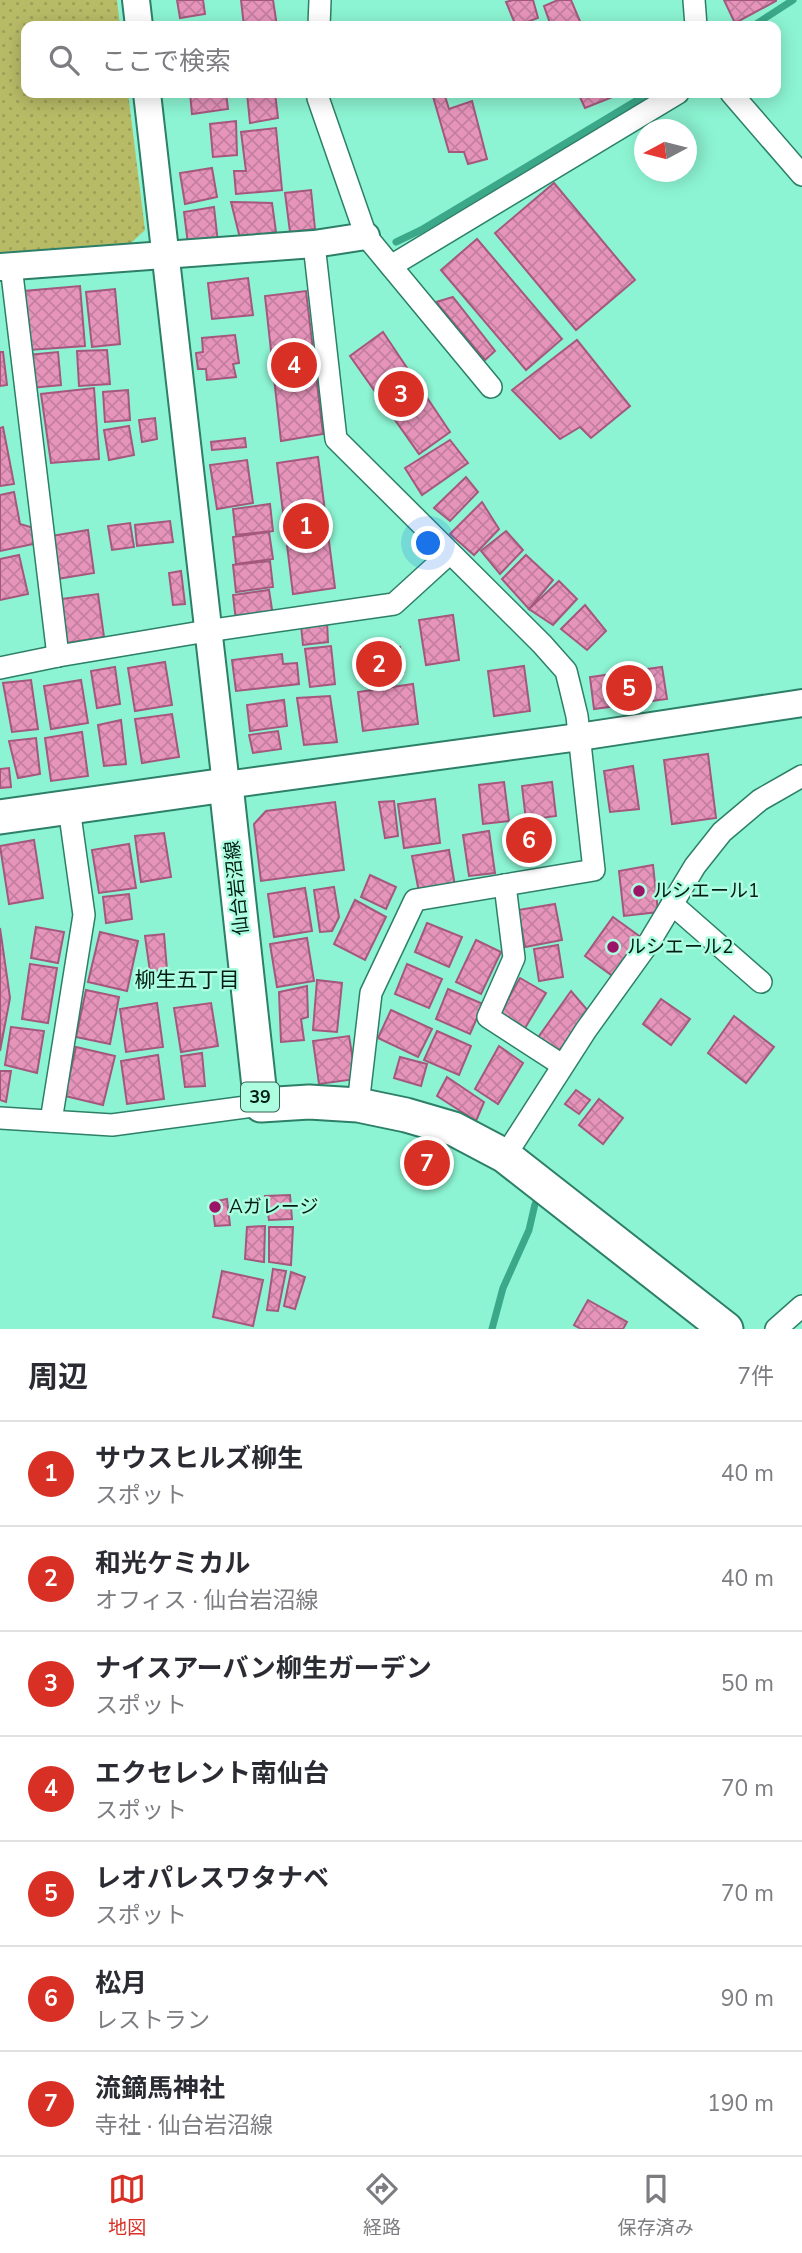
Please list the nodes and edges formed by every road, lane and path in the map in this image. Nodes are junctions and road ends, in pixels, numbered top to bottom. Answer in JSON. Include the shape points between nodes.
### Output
{"nodes":[{"id":1,"x":136,"y":0,"type":"edge"},
{"id":2,"x":320,"y":0,"type":"edge"},
{"id":3,"x":694,"y":0,"type":"edge"},
{"id":4,"x":138,"y":21,"type":"edge"},
{"id":5,"x":319,"y":21,"type":"edge"},
{"id":6,"x":696,"y":21,"type":"edge"},
{"id":7,"x":148,"y":98,"type":"edge"},
{"id":8,"x":318,"y":98,"type":"edge"},
{"id":9,"x":670,"y":98,"type":"edge"},
{"id":10,"x":735,"y":98,"type":"edge"},
{"id":11,"x":802,"y":175,"type":"edge"},
{"id":12,"x":366,"y":236,"type":"junction"},
{"id":13,"x":314,"y":244,"type":"junction"},
{"id":14,"x":165,"y":254,"type":"junction"},
{"id":15,"x":391,"y":266,"type":"junction"},
{"id":16,"x":6,"y":267,"type":"edge"},
{"id":17,"x":491,"y":387,"type":"dead end"},
{"id":18,"x":450,"y":553,"type":"junction"},
{"id":19,"x":207,"y":631,"type":"junction"},
{"id":20,"x":58,"y":656,"type":"junction"},
{"id":21,"x":0,"y":668,"type":"edge"},
{"id":22,"x":802,"y":703,"type":"edge"},
{"id":23,"x":579,"y":737,"type":"junction"},
{"id":24,"x":802,"y":776,"type":"edge"},
{"id":25,"x":226,"y":785,"type":"junction"},
{"id":26,"x":69,"y":808,"type":"junction"},
{"id":27,"x":0,"y":817,"type":"edge"},
{"id":28,"x":505,"y":885,"type":"junction"},
{"id":29,"x":672,"y":904,"type":"junction"},
{"id":30,"x":761,"y":982,"type":"dead end"},
{"id":31,"x":562,"y":1065,"type":"junction"},
{"id":32,"x":261,"y":1105,"type":"junction"},
{"id":33,"x":358,"y":1105,"type":"junction"},
{"id":34,"x":0,"y":1118,"type":"edge"},
{"id":35,"x":51,"y":1121,"type":"junction"},
{"id":36,"x":505,"y":1156,"type":"junction"},
{"id":37,"x":802,"y":1306,"type":"edge"},
{"id":38,"x":726,"y":1329,"type":"edge"},
{"id":39,"x":776,"y":1329,"type":"edge"}],
"edges":[{"from":1,"to":4,"type":"street"},
{"from":2,"to":5,"type":"street"},
{"from":3,"to":6,"type":"street"},
{"from":7,"to":14,"type":"street"},
{"from":8,"to":12,"type":"street"},
{"from":9,"to":15,"type":"street"},
{"from":10,"to":11,"type":"street"},
{"from":12,"to":13,"type":"street"},
{"from":12,"to":15,"type":"street"},
{"from":13,"to":14,"type":"street"},
{"from":13,"to":18,"type":"street","via":[[336,439]]},
{"from":14,"to":16,"type":"street"},
{"from":14,"to":19,"type":"street"},
{"from":15,"to":17,"type":"street"},
{"from":16,"to":20,"type":"street"},
{"from":18,"to":19,"type":"street","via":[[394,604]]},
{"from":18,"to":23,"type":"street","via":[[566,671]]},
{"from":19,"to":20,"type":"street"},
{"from":19,"to":25,"type":"street"},
{"from":20,"to":21,"type":"street"},
{"from":22,"to":23,"type":"street"},
{"from":23,"to":25,"type":"street"},
{"from":23,"to":28,"type":"street","via":[[594,870]]},
{"from":24,"to":29,"type":"street","via":[[760,800],[722,832]]},
{"from":25,"to":26,"type":"main road"},
{"from":25,"to":32,"type":"main road","name":"仙台岩沼線","number":"39"},
{"from":26,"to":27,"type":"main road"},
{"from":26,"to":35,"type":"street","via":[[84,915]]},
{"from":28,"to":31,"type":"street","via":[[514,958],[488,1017]]},
{"from":28,"to":33,"type":"street","via":[[415,900],[371,993]]},
{"from":29,"to":30,"type":"street"},
{"from":29,"to":31,"type":"street"},
{"from":31,"to":36,"type":"street"},
{"from":32,"to":33,"type":"main road","number":"39"},
{"from":32,"to":35,"type":"street","via":[[112,1125]]},
{"from":33,"to":36,"type":"main road","number":"39","via":[[454,1129]]},
{"from":34,"to":35,"type":"street"},
{"from":36,"to":38,"type":"main road","number":"39"},
{"from":37,"to":39,"type":"street"}]}
